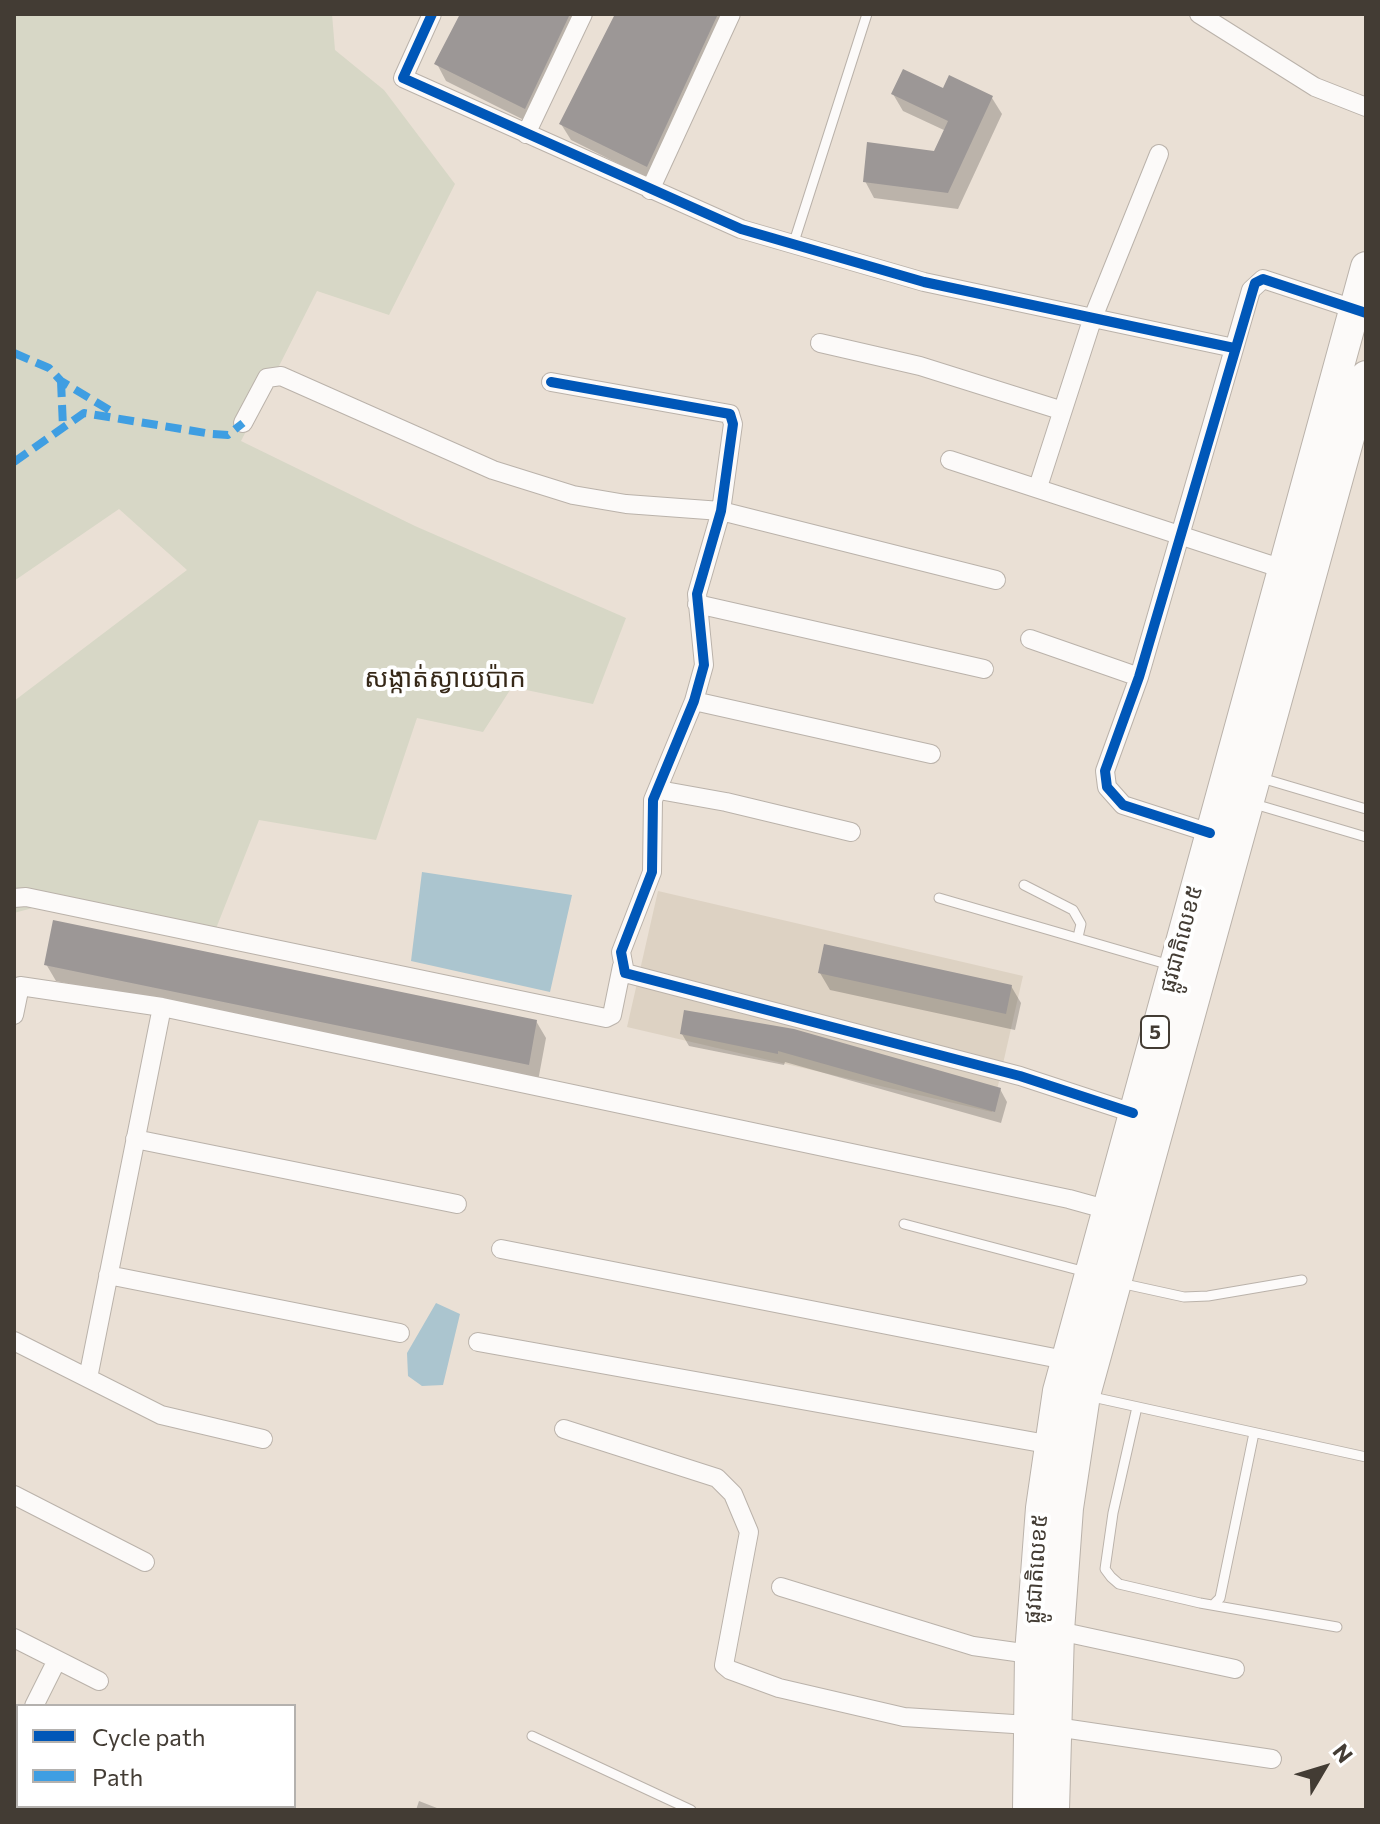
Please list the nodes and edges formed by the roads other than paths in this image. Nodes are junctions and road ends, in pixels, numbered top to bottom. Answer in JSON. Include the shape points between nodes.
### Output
{"nodes":[{"id":1,"x":432,"y":14,"type":"edge"},
{"id":2,"x":583,"y":14,"type":"edge"},
{"id":3,"x":731,"y":14,"type":"edge"},
{"id":4,"x":867,"y":14,"type":"edge"},
{"id":5,"x":1199,"y":14,"type":"edge"},
{"id":6,"x":1366,"y":107,"type":"edge"},
{"id":7,"x":526,"y":134,"type":"junction"},
{"id":8,"x":1159,"y":154,"type":"dead end"},
{"id":9,"x":650,"y":190,"type":"junction"},
{"id":10,"x":793,"y":245,"type":"junction"},
{"id":11,"x":1366,"y":267,"type":"edge"},
{"id":12,"x":1359,"y":317,"type":"edge"},
{"id":13,"x":1092,"y":320,"type":"junction"},
{"id":14,"x":820,"y":343,"type":"dead end"},
{"id":15,"x":1234,"y":348,"type":"junction"},
{"id":16,"x":1366,"y":376,"type":"edge"},
{"id":17,"x":551,"y":382,"type":"dead end"},
{"id":18,"x":1060,"y":410,"type":"junction"},
{"id":19,"x":243,"y":423,"type":"dead end"},
{"id":20,"x":950,"y":460,"type":"dead end"},
{"id":21,"x":1038,"y":487,"type":"junction"},
{"id":22,"x":721,"y":511,"type":"junction"},
{"id":23,"x":1179,"y":533,"type":"junction"},
{"id":24,"x":1283,"y":569,"type":"junction"},
{"id":25,"x":996,"y":580,"type":"dead end"},
{"id":26,"x":697,"y":604,"type":"junction"},
{"id":27,"x":1030,"y":639,"type":"dead end"},
{"id":28,"x":984,"y":669,"type":"dead end"},
{"id":29,"x":1139,"y":677,"type":"junction"},
{"id":30,"x":694,"y":701,"type":"junction"},
{"id":31,"x":931,"y":754,"type":"dead end"},
{"id":32,"x":1252,"y":789,"type":"junction"},
{"id":33,"x":659,"y":790,"type":"junction"},
{"id":34,"x":1366,"y":809,"type":"edge"},
{"id":35,"x":851,"y":832,"type":"dead end"},
{"id":36,"x":1210,"y":833,"type":"junction"},
{"id":37,"x":1366,"y":837,"type":"edge"},
{"id":38,"x":1216,"y":866,"type":"junction"},
{"id":39,"x":1024,"y":885,"type":"dead end"},
{"id":40,"x":14,"y":898,"type":"edge"},
{"id":41,"x":939,"y":898,"type":"dead end"},
{"id":42,"x":1078,"y":937,"type":"junction"},
{"id":43,"x":622,"y":966,"type":"junction"},
{"id":44,"x":1174,"y":966,"type":"junction"},
{"id":45,"x":17,"y":988,"type":"edge"},
{"id":46,"x":162,"y":1007,"type":"junction"},
{"id":47,"x":14,"y":1015,"type":"edge"},
{"id":48,"x":1165,"y":1050,"type":"junction"},
{"id":49,"x":1133,"y":1113,"type":"junction"},
{"id":50,"x":135,"y":1139,"type":"junction"},
{"id":51,"x":457,"y":1204,"type":"dead end"},
{"id":52,"x":1120,"y":1213,"type":"junction"},
{"id":53,"x":904,"y":1224,"type":"dead end"},
{"id":54,"x":501,"y":1249,"type":"dead end"},
{"id":55,"x":108,"y":1275,"type":"junction"},
{"id":56,"x":1102,"y":1277,"type":"junction"},
{"id":57,"x":1302,"y":1280,"type":"dead end"},
{"id":58,"x":400,"y":1333,"type":"dead end"},
{"id":59,"x":14,"y":1341,"type":"edge"},
{"id":60,"x":478,"y":1342,"type":"dead end"},
{"id":61,"x":1065,"y":1360,"type":"junction"},
{"id":62,"x":88,"y":1378,"type":"junction"},
{"id":63,"x":1085,"y":1395,"type":"junction"},
{"id":64,"x":1137,"y":1407,"type":"junction"},
{"id":65,"x":564,"y":1429,"type":"dead end"},
{"id":66,"x":1254,"y":1433,"type":"junction"},
{"id":67,"x":263,"y":1439,"type":"dead end"},
{"id":68,"x":1062,"y":1447,"type":"junction"},
{"id":69,"x":1366,"y":1457,"type":"edge"},
{"id":70,"x":14,"y":1495,"type":"edge"},
{"id":71,"x":145,"y":1562,"type":"dead end"},
{"id":72,"x":781,"y":1587,"type":"dead end"},
{"id":73,"x":1215,"y":1603,"type":"junction"},
{"id":74,"x":1337,"y":1627,"type":"dead end"},
{"id":75,"x":1059,"y":1631,"type":"junction"},
{"id":76,"x":14,"y":1638,"type":"edge"},
{"id":77,"x":1030,"y":1654,"type":"junction"},
{"id":78,"x":57,"y":1660,"type":"junction"},
{"id":79,"x":1235,"y":1669,"type":"dead end"},
{"id":80,"x":99,"y":1681,"type":"dead end"},
{"id":81,"x":35,"y":1704,"type":"edge"},
{"id":82,"x":1042,"y":1726,"type":"junction"},
{"id":83,"x":532,"y":1736,"type":"dead end"},
{"id":84,"x":1272,"y":1759,"type":"dead end"},
{"id":85,"x":691,"y":1810,"type":"edge"},
{"id":86,"x":1028,"y":1810,"type":"edge"},
{"id":87,"x":1054,"y":1810,"type":"edge"}],
"edges":[{"from":1,"to":7,"type":"street","via":[[403,78]]},
{"from":2,"to":7,"type":"street"},
{"from":3,"to":9,"type":"street"},
{"from":4,"to":10,"type":"lane"},
{"from":5,"to":6,"type":"street","via":[[1315,87]]},
{"from":7,"to":9,"type":"street"},
{"from":8,"to":13,"type":"street"},
{"from":9,"to":10,"type":"street"},
{"from":10,"to":13,"type":"street","via":[[924,282]]},
{"from":11,"to":12,"type":"highway","name":"ផ្លូវជាតិលេខ៥","number":"5"},
{"from":12,"to":15,"type":"street","via":[[1263,279],[1251,290]]},
{"from":12,"to":24,"type":"highway","name":"ផ្លូវជាតិលេខ៥","number":"5"},
{"from":13,"to":15,"type":"street"},
{"from":13,"to":18,"type":"street"},
{"from":14,"to":18,"type":"street","via":[[920,366]]},
{"from":15,"to":23,"type":"street"},
{"from":16,"to":32,"type":"highway","name":"ផ្លូវជាតិលេខ៥","number":"5"},
{"from":17,"to":22,"type":"street","via":[[731,415]]},
{"from":18,"to":21,"type":"street"},
{"from":19,"to":22,"type":"street","via":[[267,378],[281,376],[493,470],[573,495]]},
{"from":20,"to":21,"type":"street"},
{"from":21,"to":23,"type":"street"},
{"from":22,"to":25,"type":"street"},
{"from":22,"to":26,"type":"street"},
{"from":23,"to":24,"type":"street"},
{"from":23,"to":29,"type":"street"},
{"from":24,"to":36,"type":"highway","name":"ផ្លូវជាតិលេខ៥","number":"5"},
{"from":26,"to":28,"type":"street"},
{"from":26,"to":30,"type":"street","via":[[705,653]]},
{"from":27,"to":29,"type":"street"},
{"from":29,"to":36,"type":"street","via":[[1105,771],[1107,787],[1123,805]]},
{"from":30,"to":31,"type":"street"},
{"from":30,"to":33,"type":"street"},
{"from":32,"to":34,"type":"lane"},
{"from":32,"to":37,"type":"lane"},
{"from":32,"to":38,"type":"highway","name":"ផ្លូវជាតិលេខ៥","number":"5"},
{"from":33,"to":35,"type":"street"},
{"from":33,"to":43,"type":"street","via":[[652,814],[652,872],[621,952]]},
{"from":36,"to":38,"type":"highway","name":"ផ្លូវជាតិលេខ៥","number":"5"},
{"from":38,"to":44,"type":"highway","name":"ផ្លូវជាតិលេខ៥","number":"5"},
{"from":38,"to":48,"type":"highway","name":"ផ្លូវជាតិលេខ៥","number":"5"},
{"from":39,"to":42,"type":"lane","via":[[1073,910],[1081,924]]},
{"from":40,"to":43,"type":"street","via":[[606,1018],[612,1015]]},
{"from":41,"to":42,"type":"lane"},
{"from":42,"to":44,"type":"lane"},
{"from":43,"to":49,"type":"street","via":[[635,976],[1020,1076]]},
{"from":44,"to":48,"type":"highway","name":"ផ្លូវជាតិលេខ៥","number":"5"},
{"from":45,"to":46,"type":"street"},
{"from":45,"to":47,"type":"street"},
{"from":46,"to":50,"type":"street"},
{"from":46,"to":52,"type":"street"},
{"from":48,"to":49,"type":"highway","name":"ផ្លូវជាតិលេខ៥","number":"5"},
{"from":48,"to":52,"type":"highway","name":"ផ្លូវជាតិលេខ៥","number":"5"},
{"from":49,"to":52,"type":"highway","name":"ផ្លូវជាតិលេខ៥","number":"5"},
{"from":50,"to":51,"type":"street"},
{"from":50,"to":55,"type":"street"},
{"from":52,"to":56,"type":"highway","name":"ផ្លូវជាតិលេខ៥","number":"5"},
{"from":53,"to":56,"type":"lane"},
{"from":54,"to":61,"type":"street"},
{"from":55,"to":58,"type":"street"},
{"from":55,"to":62,"type":"street"},
{"from":56,"to":57,"type":"lane","via":[[1184,1297]]},
{"from":56,"to":61,"type":"highway","name":"ផ្លូវជាតិលេខ៥","number":"5"},
{"from":56,"to":63,"type":"highway","name":"ផ្លូវជាតិលេខ៥","number":"5"},
{"from":59,"to":62,"type":"street"},
{"from":60,"to":68,"type":"street"},
{"from":61,"to":68,"type":"highway","name":"ផ្លូវជាតិលេខ៥","number":"5"},
{"from":62,"to":67,"type":"street","via":[[161,1415]]},
{"from":63,"to":64,"type":"lane"},
{"from":63,"to":68,"type":"highway","name":"ផ្លូវជាតិលេខ៥","number":"5"},
{"from":64,"to":66,"type":"lane"},
{"from":64,"to":73,"type":"lane","via":[[1105,1569],[1119,1584]]},
{"from":65,"to":82,"type":"street","via":[[717,1478],[733,1494],[749,1532],[724,1665],[730,1670],[779,1688],[904,1717]]},
{"from":66,"to":69,"type":"lane"},
{"from":66,"to":73,"type":"lane"},
{"from":68,"to":75,"type":"highway","name":"ផ្លូវជាតិលេខ៥","number":"5","via":[[1068,1508]]},
{"from":68,"to":77,"type":"highway","name":"ផ្លូវជាតិលេខ៥","number":"5"},
{"from":70,"to":71,"type":"street"},
{"from":72,"to":77,"type":"street","via":[[973,1646]]},
{"from":73,"to":74,"type":"lane"},
{"from":75,"to":79,"type":"street"},
{"from":75,"to":82,"type":"highway","name":"ផ្លូវជាតិលេខ៥","number":"5"},
{"from":76,"to":78,"type":"street"},
{"from":77,"to":82,"type":"highway","name":"ផ្លូវជាតិលេខ៥","number":"5"},
{"from":78,"to":80,"type":"street"},
{"from":78,"to":81,"type":"street"},
{"from":82,"to":84,"type":"street"},
{"from":82,"to":86,"type":"highway","name":"ផ្លូវជាតិលេខ៥","number":"5"},
{"from":82,"to":87,"type":"highway","name":"ផ្លូវជាតិលេខ៥","number":"5"},
{"from":83,"to":85,"type":"lane"}]}
